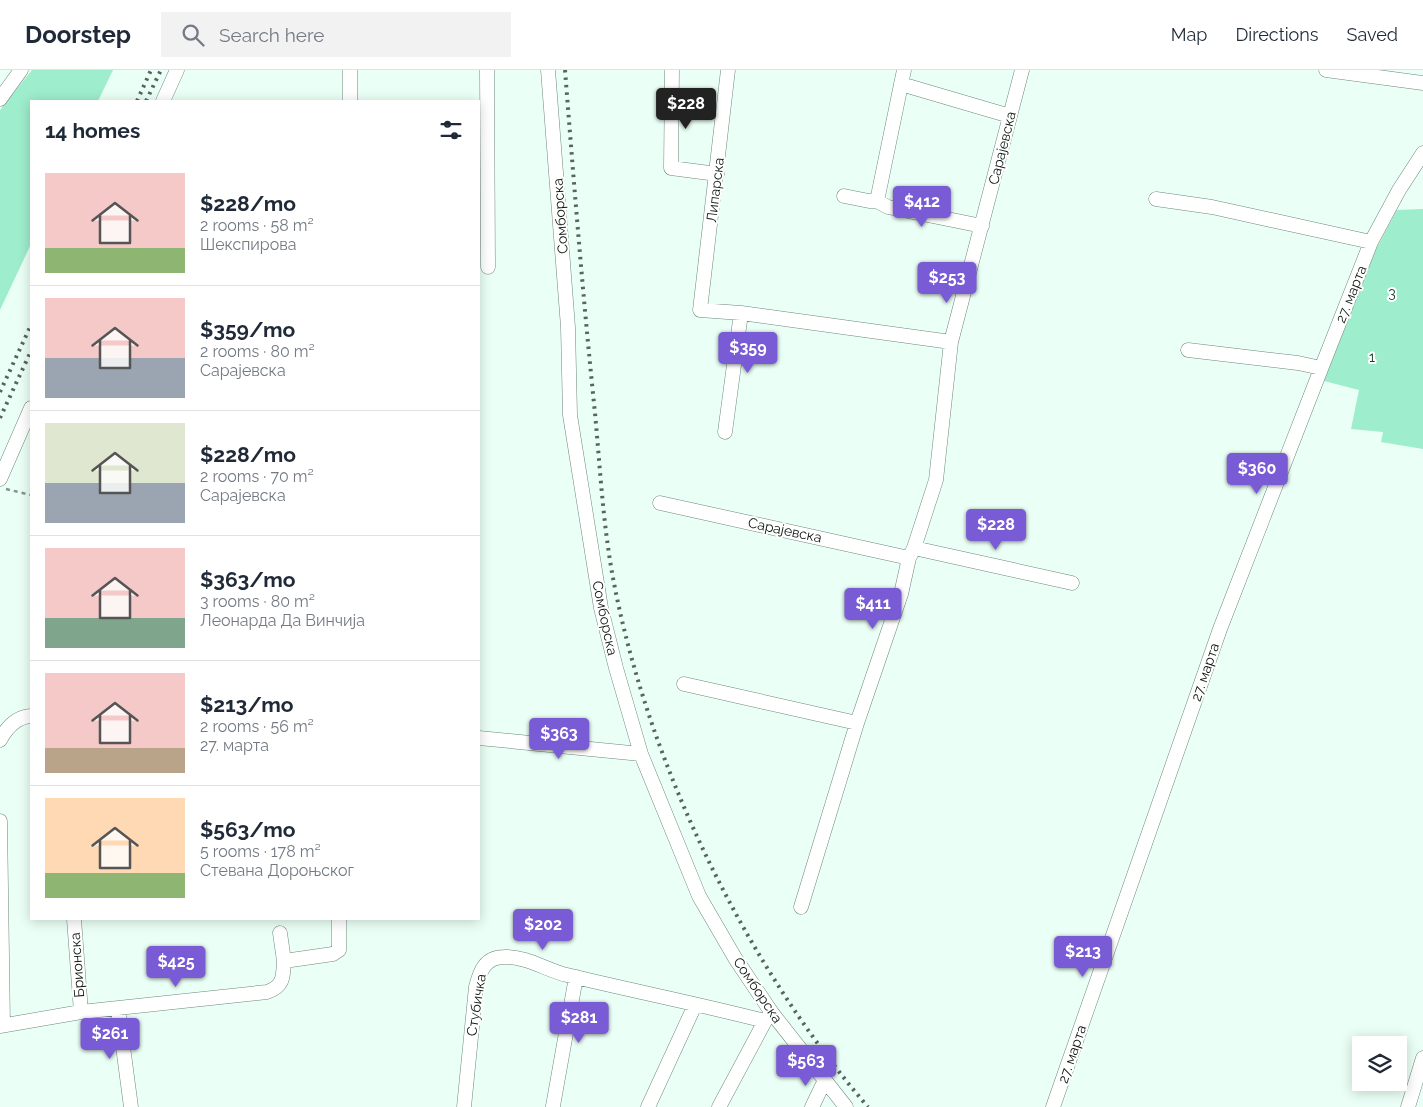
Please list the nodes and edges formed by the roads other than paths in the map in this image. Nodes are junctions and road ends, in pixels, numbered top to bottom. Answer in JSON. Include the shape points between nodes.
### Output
{"nodes":[{"id":1,"x":21,"y":70,"type":"edge"},
{"id":2,"x":177,"y":70,"type":"edge"},
{"id":3,"x":350,"y":70,"type":"edge"},
{"id":4,"x":487,"y":70,"type":"edge"},
{"id":5,"x":548,"y":70,"type":"edge"},
{"id":6,"x":672,"y":70,"type":"edge"},
{"id":7,"x":728,"y":70,"type":"edge"},
{"id":8,"x":904,"y":70,"type":"edge"},
{"id":9,"x":1022,"y":70,"type":"edge"},
{"id":10,"x":1326,"y":70,"type":"edge"},
{"id":11,"x":1423,"y":83,"type":"edge"},
{"id":12,"x":901,"y":84,"type":"junction"},
{"id":13,"x":0,"y":99,"type":"edge"},
{"id":14,"x":163,"y":100,"type":"edge"},
{"id":15,"x":350,"y":100,"type":"edge"},
{"id":16,"x":1010,"y":116,"type":"junction"},
{"id":17,"x":1423,"y":153,"type":"edge"},
{"id":18,"x":717,"y":174,"type":"junction"},
{"id":19,"x":844,"y":196,"type":"dead end"},
{"id":20,"x":1156,"y":199,"type":"dead end"},
{"id":21,"x":877,"y":201,"type":"junction"},
{"id":22,"x":982,"y":226,"type":"junction"},
{"id":23,"x":1371,"y":242,"type":"junction"},
{"id":24,"x":488,"y":267,"type":"dead end"},
{"id":25,"x":741,"y":312,"type":"junction"},
{"id":26,"x":951,"y":342,"type":"junction"},
{"id":27,"x":1188,"y":350,"type":"dead end"},
{"id":28,"x":1321,"y":368,"type":"junction"},
{"id":29,"x":30,"y":410,"type":"edge"},
{"id":30,"x":725,"y":432,"type":"dead end"},
{"id":31,"x":0,"y":479,"type":"edge"},
{"id":32,"x":660,"y":503,"type":"dead end"},
{"id":33,"x":912,"y":553,"type":"junction"},
{"id":34,"x":1072,"y":583,"type":"dead end"},
{"id":35,"x":684,"y":684,"type":"dead end"},
{"id":36,"x":30,"y":716,"type":"edge"},
{"id":37,"x":856,"y":723,"type":"junction"},
{"id":38,"x":480,"y":738,"type":"edge"},
{"id":39,"x":0,"y":740,"type":"edge"},
{"id":40,"x":641,"y":754,"type":"junction"},
{"id":41,"x":0,"y":821,"type":"edge"},
{"id":42,"x":801,"y":907,"type":"dead end"},
{"id":43,"x":74,"y":920,"type":"edge"},
{"id":44,"x":339,"y":920,"type":"edge"},
{"id":45,"x":280,"y":933,"type":"dead end"},
{"id":46,"x":284,"y":961,"type":"junction"},
{"id":47,"x":576,"y":977,"type":"junction"},
{"id":48,"x":695,"y":1004,"type":"junction"},
{"id":49,"x":118,"y":1010,"type":"junction"},
{"id":50,"x":81,"y":1012,"type":"junction"},
{"id":51,"x":768,"y":1017,"type":"junction"},
{"id":52,"x":2,"y":1025,"type":"edge"},
{"id":53,"x":1423,"y":1058,"type":"edge"},
{"id":54,"x":825,"y":1080,"type":"junction"},
{"id":55,"x":554,"y":1106,"type":"dead end"},
{"id":56,"x":131,"y":1107,"type":"edge"},
{"id":57,"x":464,"y":1107,"type":"edge"},
{"id":58,"x":648,"y":1107,"type":"edge"},
{"id":59,"x":718,"y":1107,"type":"edge"},
{"id":60,"x":812,"y":1107,"type":"edge"},
{"id":61,"x":846,"y":1107,"type":"edge"},
{"id":62,"x":1053,"y":1107,"type":"edge"},
{"id":63,"x":1408,"y":1107,"type":"edge"}],
"edges":[{"from":1,"to":13,"type":"street"},
{"from":2,"to":14,"type":"street"},
{"from":3,"to":15,"type":"street"},
{"from":4,"to":24,"type":"street"},
{"from":5,"to":40,"type":"street","name":"Сомборска","via":[[568,326],[570,415],[601,608]]},
{"from":6,"to":18,"type":"street","via":[[671,168]]},
{"from":7,"to":18,"type":"street","name":"Липарска"},
{"from":8,"to":12,"type":"street"},
{"from":9,"to":16,"type":"street","name":"Сарајевска"},
{"from":10,"to":11,"type":"street"},
{"from":12,"to":16,"type":"street"},
{"from":12,"to":21,"type":"street"},
{"from":16,"to":22,"type":"street","name":"Сарајевска"},
{"from":17,"to":23,"type":"street","name":"27. марта"},
{"from":18,"to":25,"type":"street","name":"Липарска","via":[[700,310]]},
{"from":19,"to":21,"type":"street"},
{"from":20,"to":23,"type":"street","via":[[1212,207]]},
{"from":21,"to":22,"type":"street","via":[[888,207]]},
{"from":22,"to":26,"type":"street","name":"Сарајевска"},
{"from":23,"to":28,"type":"street","name":"27. марта"},
{"from":25,"to":26,"type":"street"},
{"from":25,"to":30,"type":"street"},
{"from":26,"to":33,"type":"street","name":"Сарајевска","via":[[936,480]]},
{"from":27,"to":28,"type":"street"},
{"from":28,"to":62,"type":"street","name":"27. марта","via":[[1220,629]]},
{"from":29,"to":31,"type":"street"},
{"from":32,"to":33,"type":"street","name":"Сарајевска"},
{"from":33,"to":34,"type":"street","name":"Сарајевска"},
{"from":33,"to":37,"type":"street","name":"Сарајевска"},
{"from":35,"to":37,"type":"street"},
{"from":36,"to":39,"type":"street","via":[[6,728]]},
{"from":37,"to":42,"type":"street","name":"Сарајевска"},
{"from":38,"to":40,"type":"street"},
{"from":40,"to":51,"type":"street","name":"Сомборска","via":[[699,896]]},
{"from":41,"to":52,"type":"street"},
{"from":43,"to":50,"type":"street","name":"Брионска"},
{"from":44,"to":46,"type":"street","via":[[338,950],[334,954]]},
{"from":45,"to":46,"type":"street"},
{"from":46,"to":49,"type":"street","via":[[282,982],[277,989],[267,992]]},
{"from":47,"to":48,"type":"street","name":"Стубичка"},
{"from":47,"to":55,"type":"street"},
{"from":47,"to":57,"type":"street","name":"Стубичка","via":[[504,956],[490,960],[480,970]]},
{"from":48,"to":51,"type":"street","name":"Стубичка"},
{"from":48,"to":58,"type":"street"},
{"from":49,"to":50,"type":"street"},
{"from":49,"to":56,"type":"street"},
{"from":50,"to":52,"type":"street"},
{"from":51,"to":54,"type":"street","name":"Сомборска"},
{"from":51,"to":59,"type":"street"},
{"from":53,"to":63,"type":"street"},
{"from":54,"to":60,"type":"street"},
{"from":54,"to":61,"type":"street","name":"Сомборска"}]}
